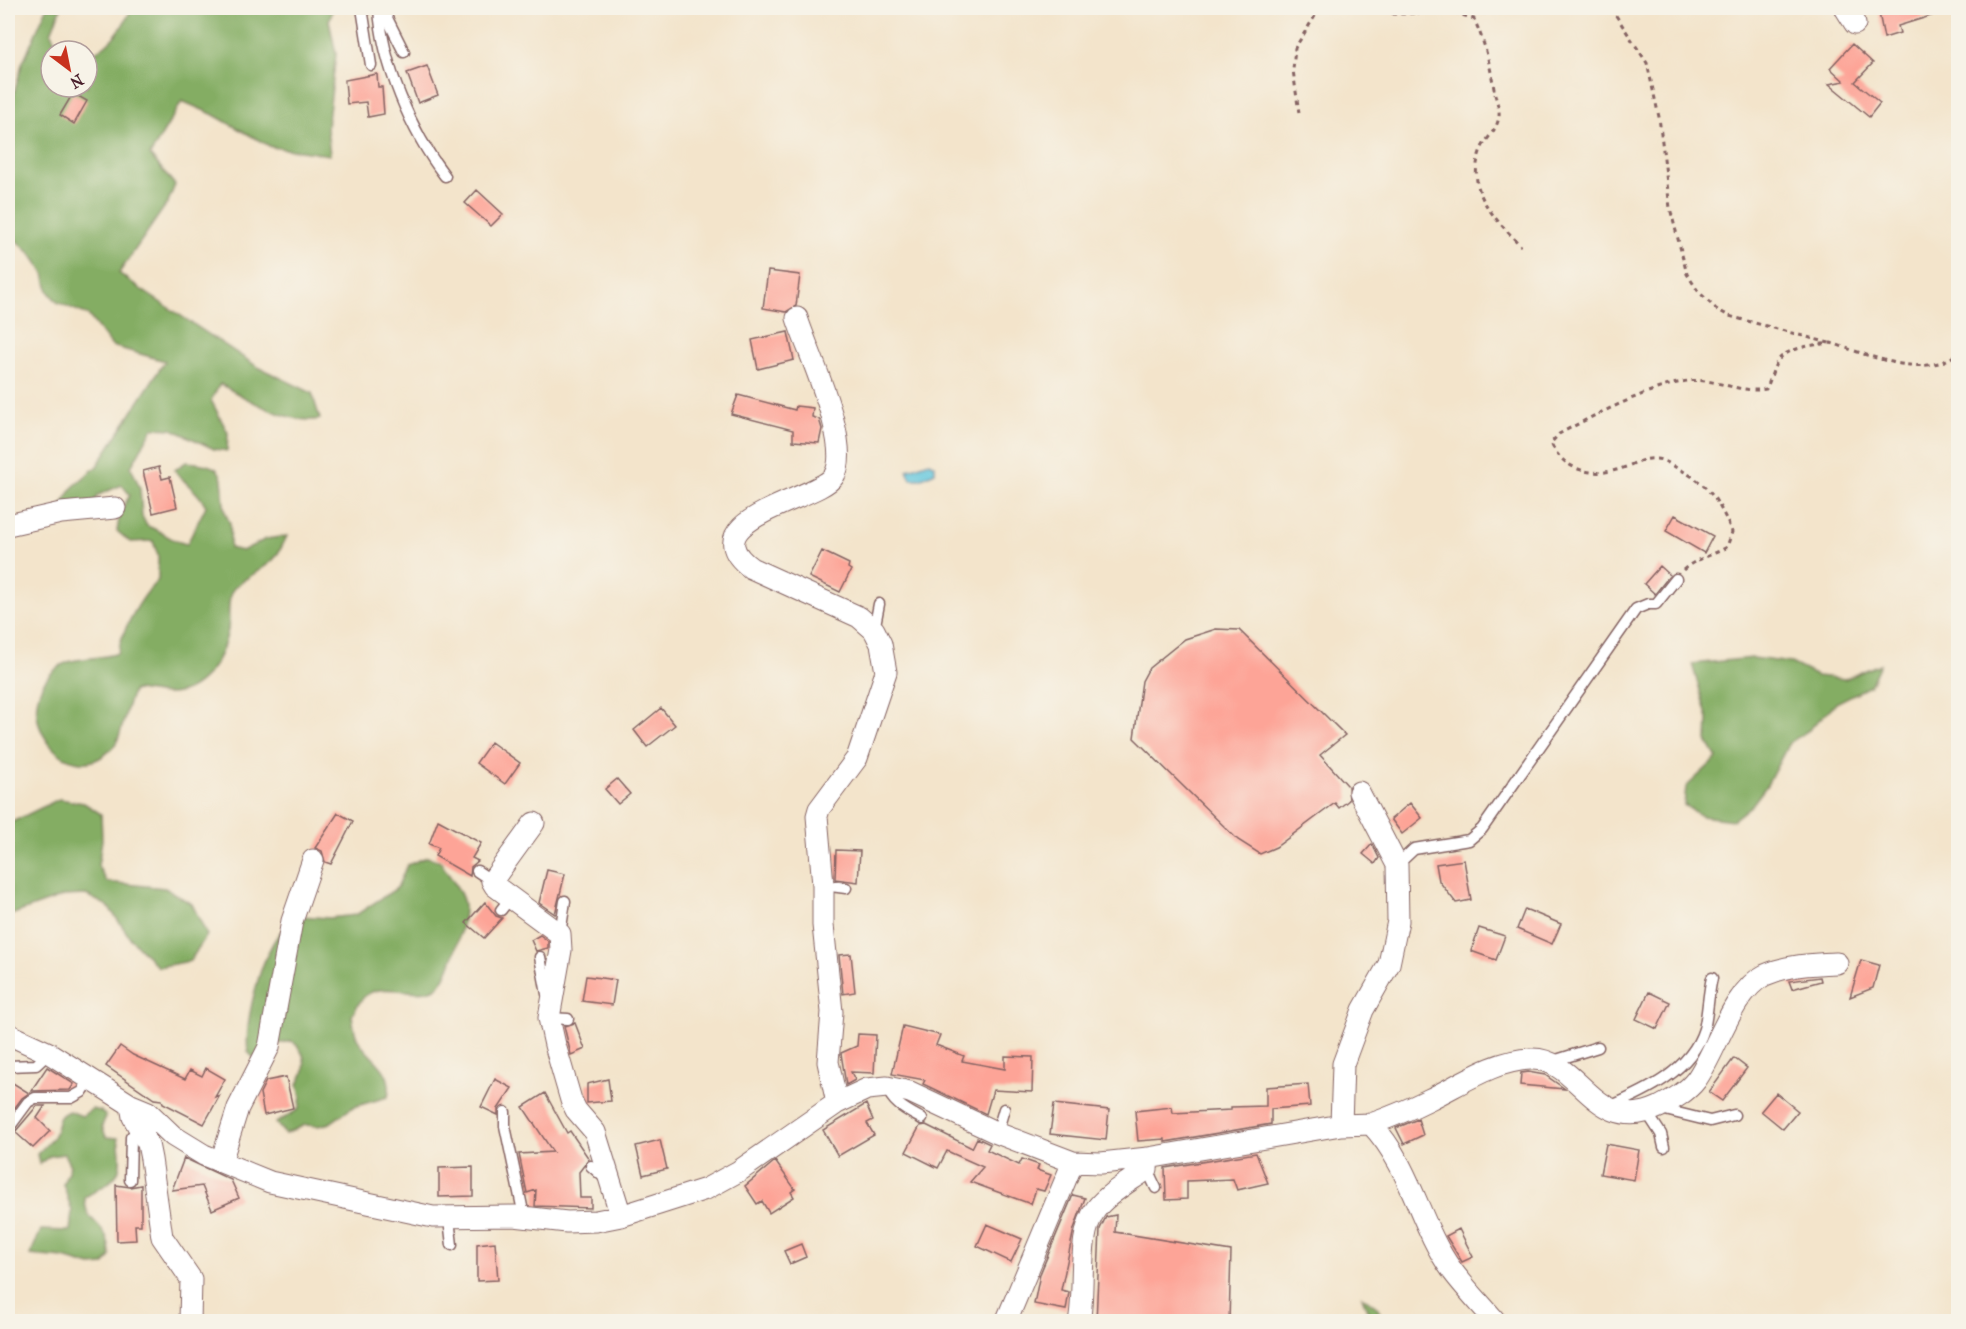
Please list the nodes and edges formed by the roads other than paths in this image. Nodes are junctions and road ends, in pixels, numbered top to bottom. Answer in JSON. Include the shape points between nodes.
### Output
{"nodes":[{"id":1,"x":362,"y":8,"type":"edge"},
{"id":2,"x":381,"y":8,"type":"edge"},
{"id":3,"x":404,"y":52,"type":"dead end"},
{"id":4,"x":371,"y":65,"type":"dead end"},
{"id":5,"x":445,"y":176,"type":"dead end"},
{"id":6,"x":797,"y":318,"type":"dead end"},
{"id":7,"x":115,"y":508,"type":"dead end"},
{"id":8,"x":8,"y":525,"type":"edge"},
{"id":9,"x":1676,"y":579,"type":"road end"},
{"id":10,"x":879,"y":604,"type":"dead end"},
{"id":11,"x":874,"y":630,"type":"junction"},
{"id":12,"x":1359,"y":792,"type":"dead end"},
{"id":13,"x":534,"y":823,"type":"dead end"},
{"id":14,"x":314,"y":860,"type":"dead end"},
{"id":15,"x":1397,"y":865,"type":"junction"},
{"id":16,"x":823,"y":885,"type":"junction"},
{"id":17,"x":846,"y":888,"type":"dead end"},
{"id":18,"x":565,"y":901,"type":"dead end"},
{"id":19,"x":560,"y":933,"type":"junction"},
{"id":20,"x":540,"y":957,"type":"dead end"},
{"id":21,"x":1837,"y":963,"type":"dead end"},
{"id":22,"x":1712,"y":978,"type":"dead end"},
{"id":23,"x":556,"y":1013,"type":"junction"},
{"id":24,"x":8,"y":1034,"type":"edge"},
{"id":25,"x":1598,"y":1047,"type":"dead end"},
{"id":26,"x":49,"y":1053,"type":"junction"},
{"id":27,"x":1550,"y":1062,"type":"junction"},
{"id":28,"x":8,"y":1066,"type":"edge"},
{"id":29,"x":89,"y":1077,"type":"junction"},
{"id":30,"x":887,"y":1087,"type":"junction"},
{"id":31,"x":70,"y":1092,"type":"dead end"},
{"id":32,"x":837,"y":1103,"type":"junction"},
{"id":33,"x":131,"y":1106,"type":"junction"},
{"id":34,"x":1609,"y":1107,"type":"junction"},
{"id":35,"x":1004,"y":1108,"type":"dead end"},
{"id":36,"x":1652,"y":1109,"type":"junction"},
{"id":37,"x":505,"y":1112,"type":"dead end"},
{"id":38,"x":1734,"y":1115,"type":"dead end"},
{"id":39,"x":922,"y":1119,"type":"dead end"},
{"id":40,"x":1371,"y":1124,"type":"junction"},
{"id":41,"x":1341,"y":1125,"type":"junction"},
{"id":42,"x":139,"y":1128,"type":"junction"},
{"id":43,"x":8,"y":1129,"type":"edge"},
{"id":44,"x":997,"y":1133,"type":"junction"},
{"id":45,"x":1664,"y":1147,"type":"dead end"},
{"id":46,"x":221,"y":1162,"type":"junction"},
{"id":47,"x":1073,"y":1162,"type":"junction"},
{"id":48,"x":591,"y":1166,"type":"dead end"},
{"id":49,"x":1150,"y":1171,"type":"junction"},
{"id":50,"x":130,"y":1179,"type":"dead end"},
{"id":51,"x":611,"y":1182,"type":"junction"},
{"id":52,"x":524,"y":1216,"type":"junction"},
{"id":53,"x":621,"y":1216,"type":"junction"},
{"id":54,"x":449,"y":1219,"type":"junction"},
{"id":55,"x":452,"y":1245,"type":"dead end"},
{"id":56,"x":190,"y":1322,"type":"edge"},
{"id":57,"x":1006,"y":1322,"type":"edge"},
{"id":58,"x":1079,"y":1322,"type":"edge"},
{"id":59,"x":1496,"y":1322,"type":"edge"}],
"edges":[{"from":1,"to":4,"type":"lane"},
{"from":2,"to":3,"type":"lane"},
{"from":2,"to":5,"type":"lane","via":[[380,27],[388,61],[427,152]]},
{"from":6,"to":11,"type":"street","via":[[838,433],[838,465],[834,477],[824,486],[754,518],[735,538],[733,546],[737,558],[751,568],[859,617]]},
{"from":7,"to":8,"type":"street","via":[[61,513]]},
{"from":9,"to":15,"type":"lane","via":[[1656,604],[1636,609],[1482,829],[1469,840],[1414,849]]},
{"from":10,"to":11,"type":"lane"},
{"from":11,"to":16,"type":"street","via":[[886,672],[857,758],[819,809]]},
{"from":12,"to":15,"type":"street"},
{"from":13,"to":19,"type":"street","via":[[485,876],[506,904]]},
{"from":14,"to":46,"type":"street","via":[[292,921],[268,1047],[238,1108]]},
{"from":15,"to":41,"type":"street","via":[[1398,921],[1389,964],[1363,1010],[1343,1064]]},
{"from":16,"to":17,"type":"lane"},
{"from":16,"to":32,"type":"street","via":[[832,1012],[828,1062]]},
{"from":18,"to":19,"type":"lane"},
{"from":19,"to":23,"type":"street"},
{"from":20,"to":23,"type":"lane"},
{"from":21,"to":36,"type":"street","via":[[1803,965],[1765,975],[1748,987],[1695,1082],[1680,1095]]},
{"from":22,"to":34,"type":"lane","via":[[1704,1029],[1687,1059],[1656,1086]]},
{"from":23,"to":51,"type":"street","via":[[571,1100],[595,1132]]},
{"from":24,"to":26,"type":"street"},
{"from":25,"to":27,"type":"lane"},
{"from":26,"to":28,"type":"lane","via":[[36,1065]]},
{"from":26,"to":29,"type":"street"},
{"from":27,"to":34,"type":"street","via":[[1587,1094]]},
{"from":27,"to":40,"type":"street","via":[[1512,1062]]},
{"from":29,"to":31,"type":"lane"},
{"from":29,"to":33,"type":"street"},
{"from":29,"to":43,"type":"lane","via":[[82,1092],[71,1098],[35,1098],[28,1102]]},
{"from":30,"to":32,"type":"street","via":[[867,1089]]},
{"from":30,"to":39,"type":"lane","via":[[901,1107]]},
{"from":30,"to":44,"type":"street","via":[[910,1092]]},
{"from":32,"to":53,"type":"street","via":[[706,1189]]},
{"from":33,"to":42,"type":"street"},
{"from":33,"to":46,"type":"street","via":[[148,1112],[189,1147]]},
{"from":34,"to":36,"type":"street","via":[[1625,1112]]},
{"from":35,"to":44,"type":"lane"},
{"from":36,"to":38,"type":"lane","via":[[1710,1121]]},
{"from":36,"to":45,"type":"lane"},
{"from":37,"to":52,"type":"lane"},
{"from":40,"to":41,"type":"street"},
{"from":40,"to":59,"type":"street","via":[[1401,1167],[1451,1269]]},
{"from":41,"to":49,"type":"street"},
{"from":42,"to":50,"type":"lane","via":[[131,1137]]},
{"from":42,"to":56,"type":"street","via":[[152,1159],[162,1237],[191,1279]]},
{"from":44,"to":47,"type":"street"},
{"from":46,"to":54,"type":"street","via":[[270,1182]]},
{"from":47,"to":49,"type":"street","via":[[1101,1162]]},
{"from":47,"to":57,"type":"street"},
{"from":48,"to":51,"type":"lane"},
{"from":49,"to":58,"type":"street","via":[[1097,1207],[1089,1221]]},
{"from":51,"to":53,"type":"street"},
{"from":52,"to":53,"type":"street","via":[[567,1222]]},
{"from":52,"to":54,"type":"street"},
{"from":54,"to":55,"type":"lane"}]}
